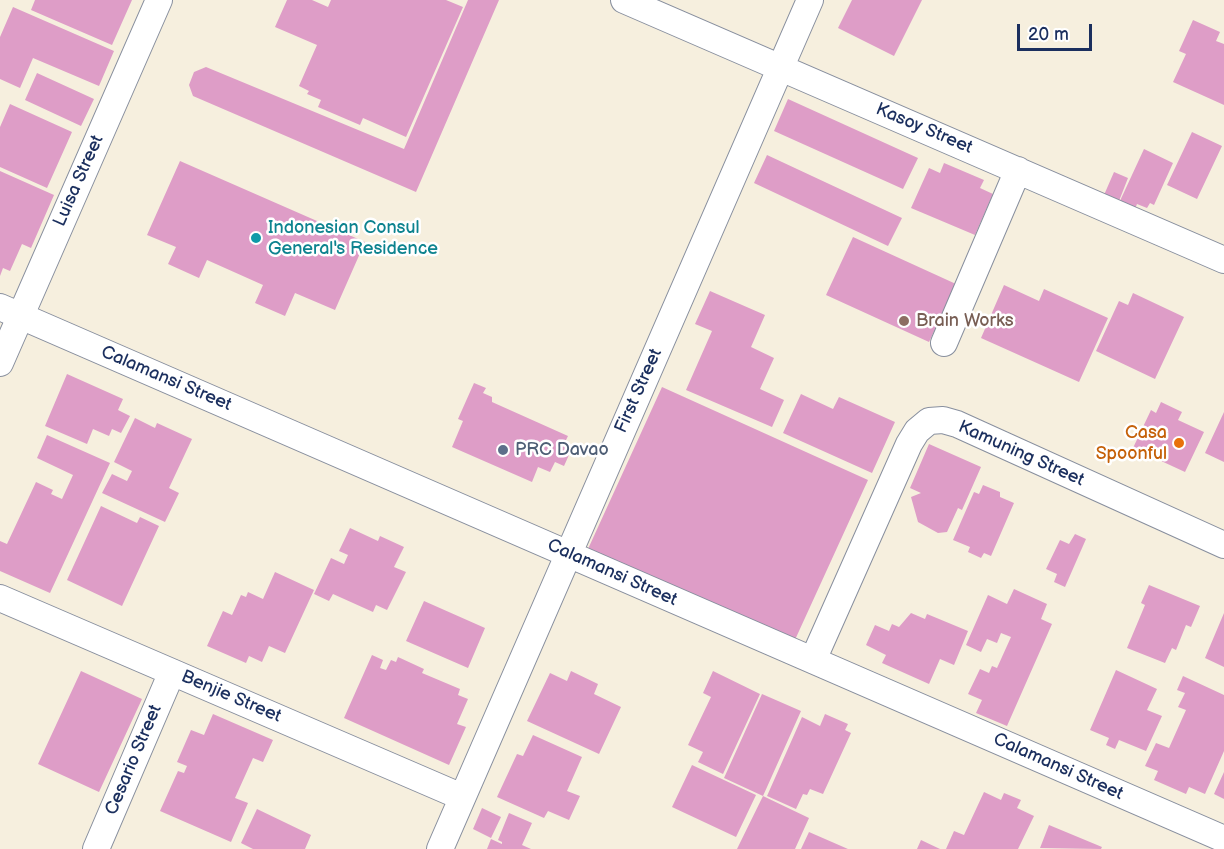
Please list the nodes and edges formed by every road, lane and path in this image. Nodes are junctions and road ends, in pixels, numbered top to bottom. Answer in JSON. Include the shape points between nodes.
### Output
{"nodes":[{"id":1,"x":159,"y":0,"type":"edge"},
{"id":2,"x":624,"y":0,"type":"edge"},
{"id":3,"x":810,"y":0,"type":"edge"},
{"id":4,"x":781,"y":68,"type":"junction"},
{"id":5,"x":1018,"y":170,"type":"junction"},
{"id":6,"x":1224,"y":260,"type":"edge"},
{"id":7,"x":10,"y":311,"type":"edge"},
{"id":8,"x":944,"y":343,"type":"dead end"},
{"id":9,"x":0,"y":363,"type":"edge"},
{"id":10,"x":1224,"y":545,"type":"edge"},
{"id":11,"x":569,"y":553,"type":"junction"},
{"id":12,"x":0,"y":597,"type":"edge"},
{"id":13,"x":813,"y":660,"type":"junction"},
{"id":14,"x":172,"y":672,"type":"junction"},
{"id":15,"x":462,"y":797,"type":"junction"},
{"id":16,"x":1224,"y":840,"type":"edge"},
{"id":17,"x":96,"y":849,"type":"edge"},
{"id":18,"x":440,"y":849,"type":"edge"}],
"edges":[{"from":1,"to":7,"type":"street","name":"Luisa Street"},
{"from":2,"to":4,"type":"street","name":"Kasoy Street"},
{"from":3,"to":4,"type":"street","name":"First Street"},
{"from":4,"to":5,"type":"street","name":"Kasoy Street"},
{"from":4,"to":11,"type":"street","name":"First Street"},
{"from":5,"to":6,"type":"street","name":"Kasoy Street"},
{"from":5,"to":8,"type":"street"},
{"from":7,"to":9,"type":"street","name":"Luisa Street"},
{"from":7,"to":11,"type":"street","name":"Calamansi Street"},
{"from":10,"to":13,"type":"street","name":"Kamuning Street","via":[[957,424],[929,421],[909,444]]},
{"from":11,"to":13,"type":"street","name":"Calamansi Street"},
{"from":11,"to":15,"type":"street","name":"First Street"},
{"from":12,"to":14,"type":"street","name":"Benjie Street"},
{"from":13,"to":16,"type":"street","name":"Calamansi Street"},
{"from":14,"to":15,"type":"street","name":"Benjie Street"},
{"from":14,"to":17,"type":"street","name":"Cesario Street"},
{"from":15,"to":18,"type":"street","name":"First Street"}]}
